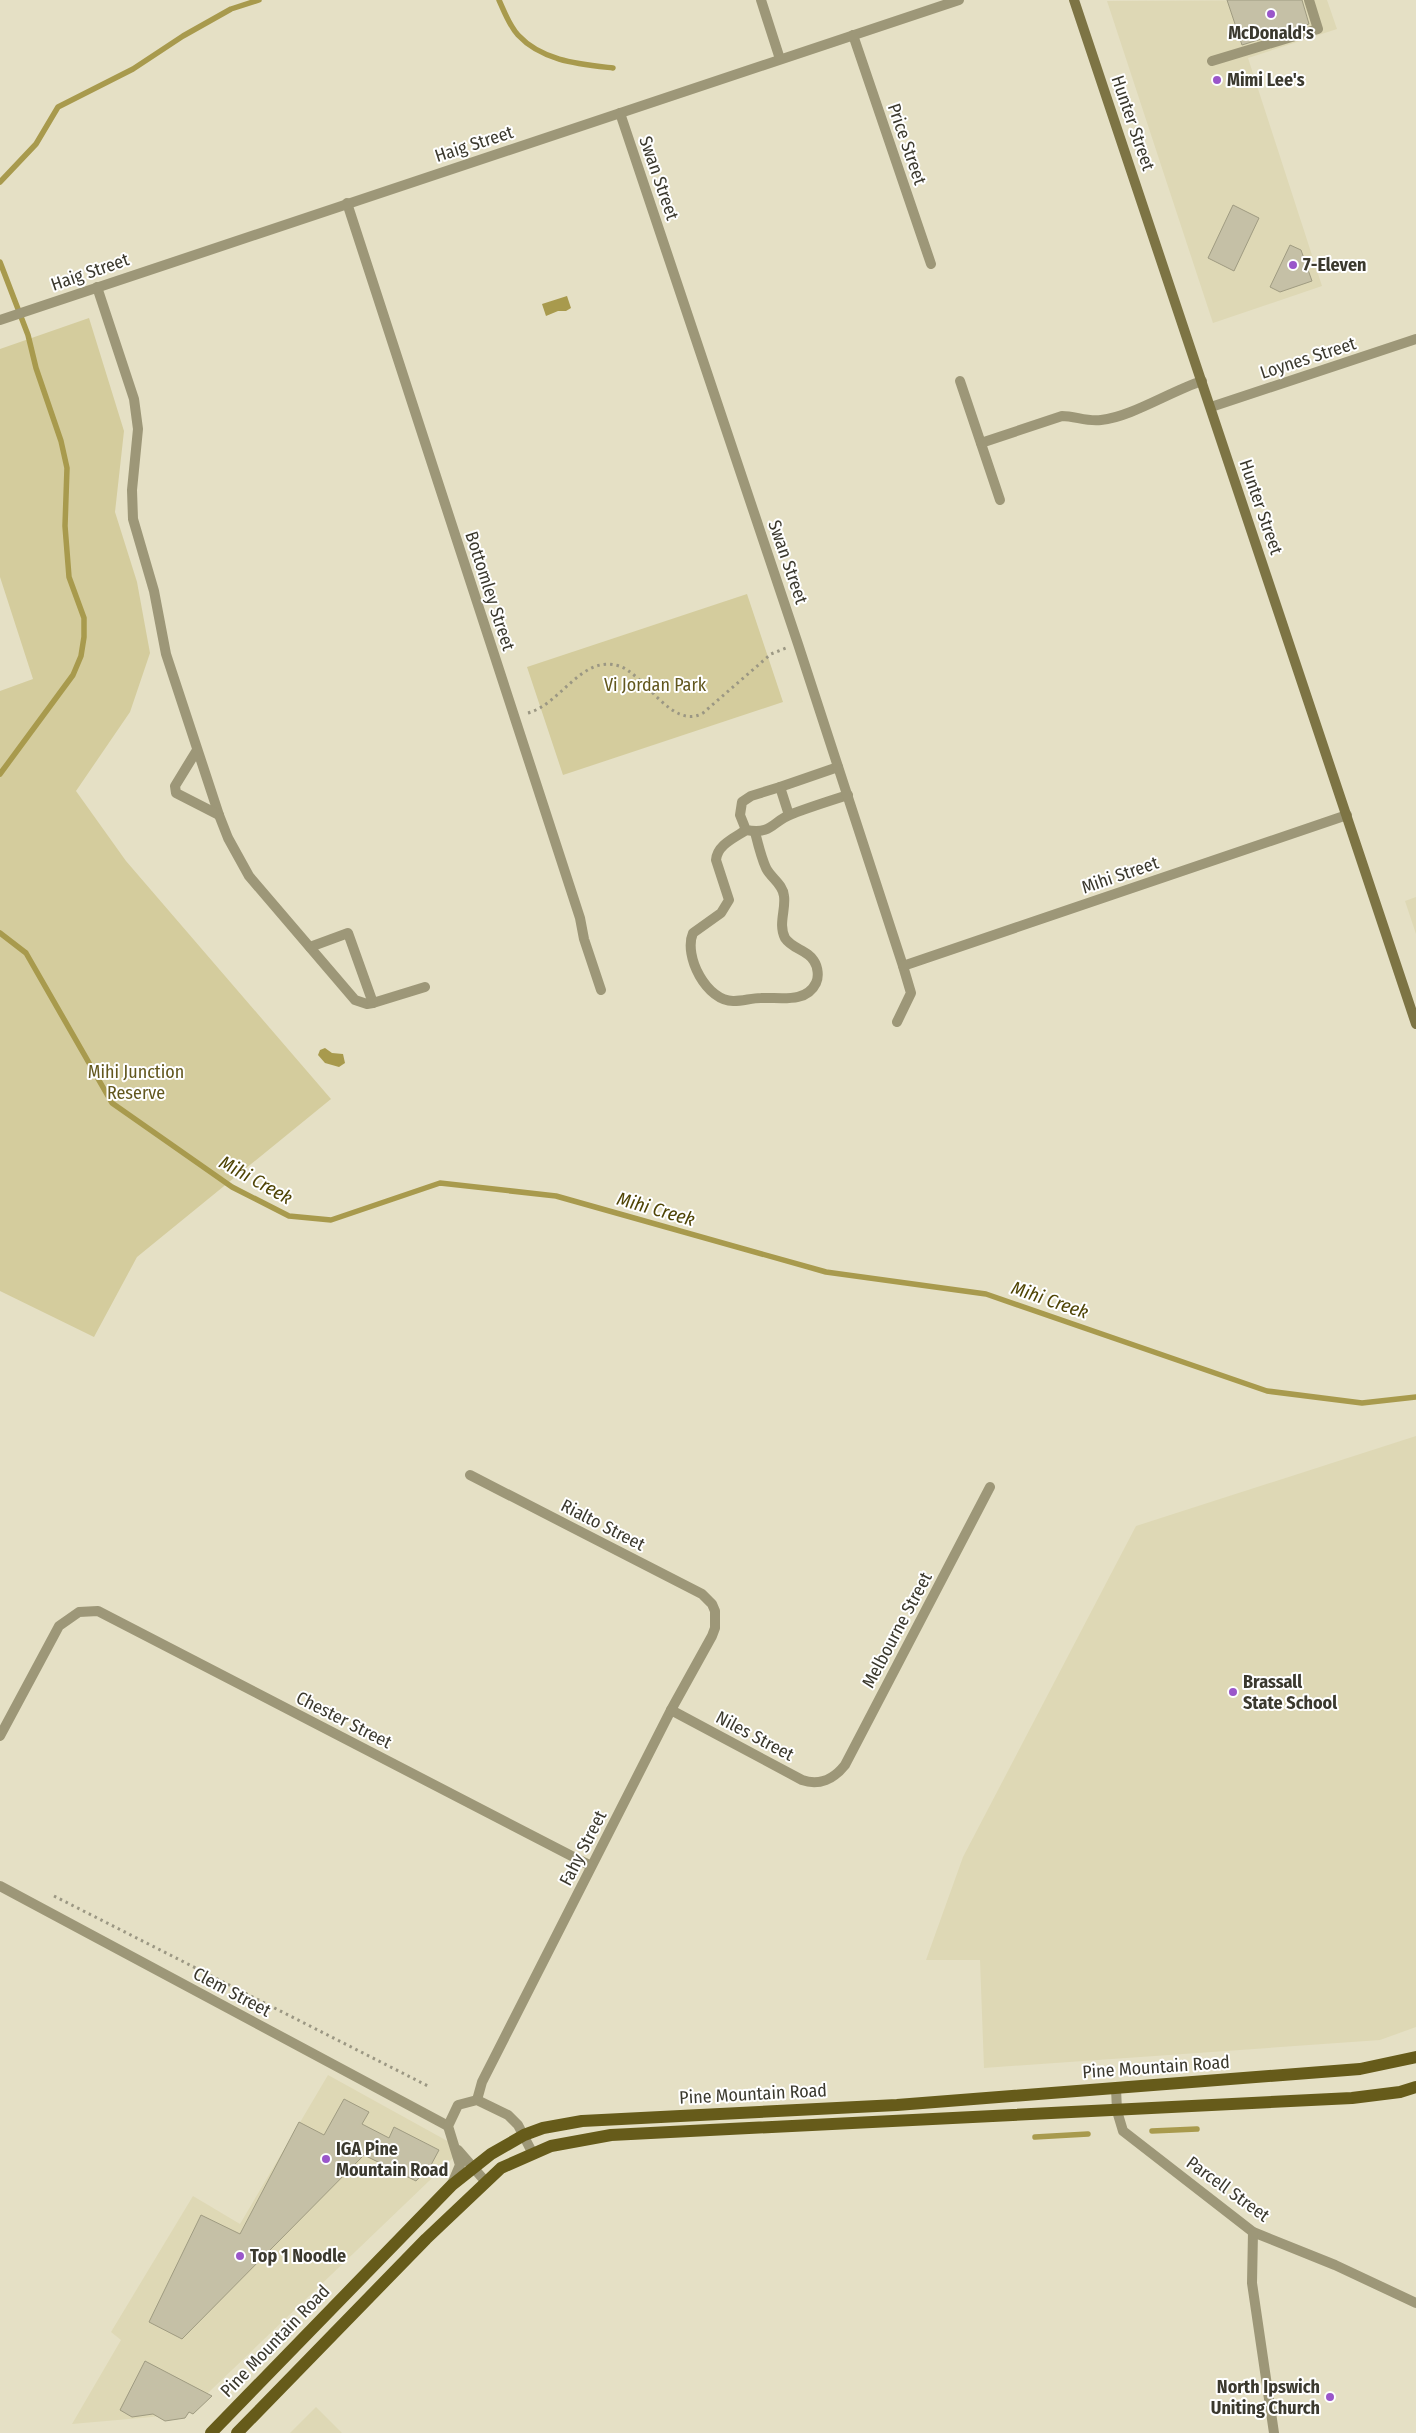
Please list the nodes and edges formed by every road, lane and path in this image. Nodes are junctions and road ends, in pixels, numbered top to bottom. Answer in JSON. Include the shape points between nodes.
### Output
{"nodes":[{"id":1,"x":761,"y":0,"type":"edge"},
{"id":2,"x":959,"y":0,"type":"edge"},
{"id":3,"x":1074,"y":0,"type":"edge"},
{"id":4,"x":1309,"y":0,"type":"edge"},
{"id":5,"x":853,"y":35,"type":"junction"},
{"id":6,"x":780,"y":59,"type":"junction"},
{"id":7,"x":1212,"y":62,"type":"dead end"},
{"id":8,"x":620,"y":112,"type":"junction"},
{"id":9,"x":347,"y":203,"type":"junction"},
{"id":10,"x":932,"y":264,"type":"dead end"},
{"id":11,"x":97,"y":287,"type":"junction"},
{"id":12,"x":0,"y":320,"type":"edge"},
{"id":13,"x":1416,"y":340,"type":"edge"},
{"id":14,"x":960,"y":381,"type":"dead end"},
{"id":15,"x":1202,"y":381,"type":"junction"},
{"id":16,"x":1211,"y":407,"type":"junction"},
{"id":17,"x":981,"y":443,"type":"junction"},
{"id":18,"x":1000,"y":500,"type":"dead end"},
{"id":19,"x":798,"y":644,"type":"junction"},
{"id":20,"x":514,"y":717,"type":"junction"},
{"id":21,"x":197,"y":750,"type":"junction"},
{"id":22,"x":838,"y":767,"type":"junction"},
{"id":23,"x":780,"y":787,"type":"junction"},
{"id":24,"x":848,"y":795,"type":"junction"},
{"id":25,"x":219,"y":815,"type":"junction"},
{"id":26,"x":789,"y":815,"type":"junction"},
{"id":27,"x":1348,"y":815,"type":"junction"},
{"id":28,"x":750,"y":831,"type":"junction"},
{"id":29,"x":310,"y":947,"type":"junction"},
{"id":30,"x":903,"y":966,"type":"junction"},
{"id":31,"x":425,"y":987,"type":"dead end"},
{"id":32,"x":600,"y":990,"type":"dead end"},
{"id":33,"x":374,"y":1003,"type":"junction"},
{"id":34,"x":897,"y":1022,"type":"dead end"},
{"id":35,"x":1416,"y":1024,"type":"edge"},
{"id":36,"x":470,"y":1474,"type":"dead end"},
{"id":37,"x":990,"y":1488,"type":"dead end"},
{"id":38,"x":715,"y":1611,"type":"joint"},
{"id":39,"x":672,"y":1710,"type":"junction"},
{"id":40,"x":0,"y":1736,"type":"edge"},
{"id":41,"x":826,"y":1781,"type":"joint"},
{"id":42,"x":591,"y":1866,"type":"junction"},
{"id":43,"x":0,"y":1886,"type":"edge"},
{"id":44,"x":52,"y":1895,"type":"dead end"},
{"id":45,"x":1416,"y":2057,"type":"edge"},
{"id":46,"x":428,"y":2086,"type":"dead end"},
{"id":47,"x":1416,"y":2087,"type":"edge"},
{"id":48,"x":1116,"y":2088,"type":"junction"},
{"id":49,"x":477,"y":2100,"type":"junction"},
{"id":50,"x":1117,"y":2111,"type":"junction"},
{"id":51,"x":448,"y":2126,"type":"junction"},
{"id":52,"x":524,"y":2135,"type":"junction"},
{"id":53,"x":457,"y":2149,"type":"junction"},
{"id":54,"x":532,"y":2152,"type":"junction"},
{"id":55,"x":472,"y":2167,"type":"junction"},
{"id":56,"x":485,"y":2181,"type":"junction"},
{"id":57,"x":452,"y":2185,"type":"junction"},
{"id":58,"x":1253,"y":2232,"type":"junction"},
{"id":59,"x":1416,"y":2303,"type":"edge"},
{"id":60,"x":211,"y":2433,"type":"edge"},
{"id":61,"x":237,"y":2433,"type":"edge"},
{"id":62,"x":1274,"y":2433,"type":"edge"}],
"edges":[{"from":1,"to":6,"type":"street"},
{"from":2,"to":5,"type":"street","name":"Haig Street"},
{"from":3,"to":15,"type":"main road","name":"Hunter Street"},
{"from":4,"to":7,"type":"street","via":[[1318,29]]},
{"from":5,"to":6,"type":"street","name":"Haig Street"},
{"from":5,"to":10,"type":"street","name":"Price Street"},
{"from":6,"to":8,"type":"street","name":"Haig Street"},
{"from":8,"to":9,"type":"street","name":"Haig Street"},
{"from":8,"to":19,"type":"street","name":"Swan Street"},
{"from":9,"to":11,"type":"street","name":"Haig Street"},
{"from":9,"to":20,"type":"street","name":"Bottomley Street"},
{"from":11,"to":12,"type":"street","name":"Haig Street"},
{"from":11,"to":21,"type":"street","via":[[137,414],[133,519],[154,591],[166,654]]},
{"from":13,"to":16,"type":"street","name":"Loynes Street"},
{"from":14,"to":17,"type":"street"},
{"from":15,"to":16,"type":"main road","name":"Hunter Street"},
{"from":15,"to":17,"type":"street","via":[[1130,412],[1102,420],[1062,416]]},
{"from":16,"to":27,"type":"main road","name":"Hunter Street"},
{"from":17,"to":18,"type":"street"},
{"from":19,"to":20,"type":"path","via":[[771,654],[695,718],[685,717],[671,709],[621,666],[604,663],[586,670],[538,710]]},
{"from":19,"to":22,"type":"street","name":"Swan Street"},
{"from":20,"to":32,"type":"street","name":"Bottomley Street","via":[[580,918]]},
{"from":21,"to":25,"type":"street"},
{"from":21,"to":25,"type":"street","via":[[175,786],[176,793]]},
{"from":22,"to":23,"type":"street"},
{"from":22,"to":24,"type":"street","name":"Swan Street"},
{"from":23,"to":26,"type":"street"},
{"from":23,"to":28,"type":"street","via":[[742,802],[740,815]]},
{"from":24,"to":26,"type":"street"},
{"from":24,"to":30,"type":"street","name":"Swan Street"},
{"from":25,"to":29,"type":"street","via":[[249,876]]},
{"from":26,"to":28,"type":"street","via":[[778,824]]},
{"from":27,"to":30,"type":"street","name":"Mihi Street"},
{"from":27,"to":35,"type":"main road","name":"Hunter Street"},
{"from":28,"to":28,"type":"street","via":[[767,869],[783,890],[782,926],[785,937],[793,947],[814,960],[818,971],[813,989],[802,996],[733,1001],[719,999],[710,992],[689,949],[693,933],[721,913],[729,900],[716,854],[720,848]]},
{"from":29,"to":33,"type":"street","via":[[350,996],[361,1003]]},
{"from":29,"to":33,"type":"street","via":[[348,933]]},
{"from":30,"to":34,"type":"street","name":"Swan Street","via":[[911,993]]},
{"from":31,"to":33,"type":"street"},
{"from":36,"to":38,"type":"street","name":"Rialto Street","via":[[702,1594]]},
{"from":37,"to":41,"type":"street","name":"Melbourne Street","via":[[845,1765]]},
{"from":38,"to":39,"type":"street","name":"Fahy Street","via":[[712,1636]]},
{"from":39,"to":41,"type":"street","name":"Niles Street","via":[[802,1780]]},
{"from":39,"to":42,"type":"street","name":"Fahy Street"},
{"from":40,"to":42,"type":"street","name":"Chester Street","via":[[59,1626],[79,1612],[92,1611],[105,1614]]},
{"from":42,"to":49,"type":"street","name":"Fahy Street","via":[[482,2082]]},
{"from":43,"to":51,"type":"street","name":"Clem Street"},
{"from":44,"to":46,"type":"path"},
{"from":45,"to":48,"type":"main road","name":"Pine Mountain Road","via":[[1360,2069]]},
{"from":47,"to":50,"type":"main road","name":"Pine Mountain Road","via":[[1352,2098]]},
{"from":48,"to":50,"type":"street","name":"Parcell Street"},
{"from":48,"to":52,"type":"main road","name":"Pine Mountain Road","via":[[897,2105],[609,2118],[560,2124]]},
{"from":49,"to":51,"type":"street","via":[[458,2105]]},
{"from":49,"to":52,"type":"street","via":[[508,2115]]},
{"from":50,"to":54,"type":"main road","name":"Pine Mountain Road","via":[[611,2135],[567,2141]]},
{"from":50,"to":58,"type":"street","name":"Parcell Street","via":[[1123,2130]]},
{"from":51,"to":53,"type":"street"},
{"from":52,"to":54,"type":"street"},
{"from":52,"to":55,"type":"main road","name":"Pine Mountain Road"},
{"from":53,"to":55,"type":"street"},
{"from":53,"to":57,"type":"street","via":[[460,2164]]},
{"from":54,"to":56,"type":"main road","name":"Pine Mountain Road"},
{"from":55,"to":56,"type":"street"},
{"from":55,"to":57,"type":"main road","name":"Pine Mountain Road"},
{"from":56,"to":61,"type":"main road","name":"Pine Mountain Road"},
{"from":57,"to":60,"type":"main road","name":"Pine Mountain Road"},
{"from":58,"to":59,"type":"street","name":"Parcell Street"},
{"from":58,"to":62,"type":"street","via":[[1252,2283]]}]}
